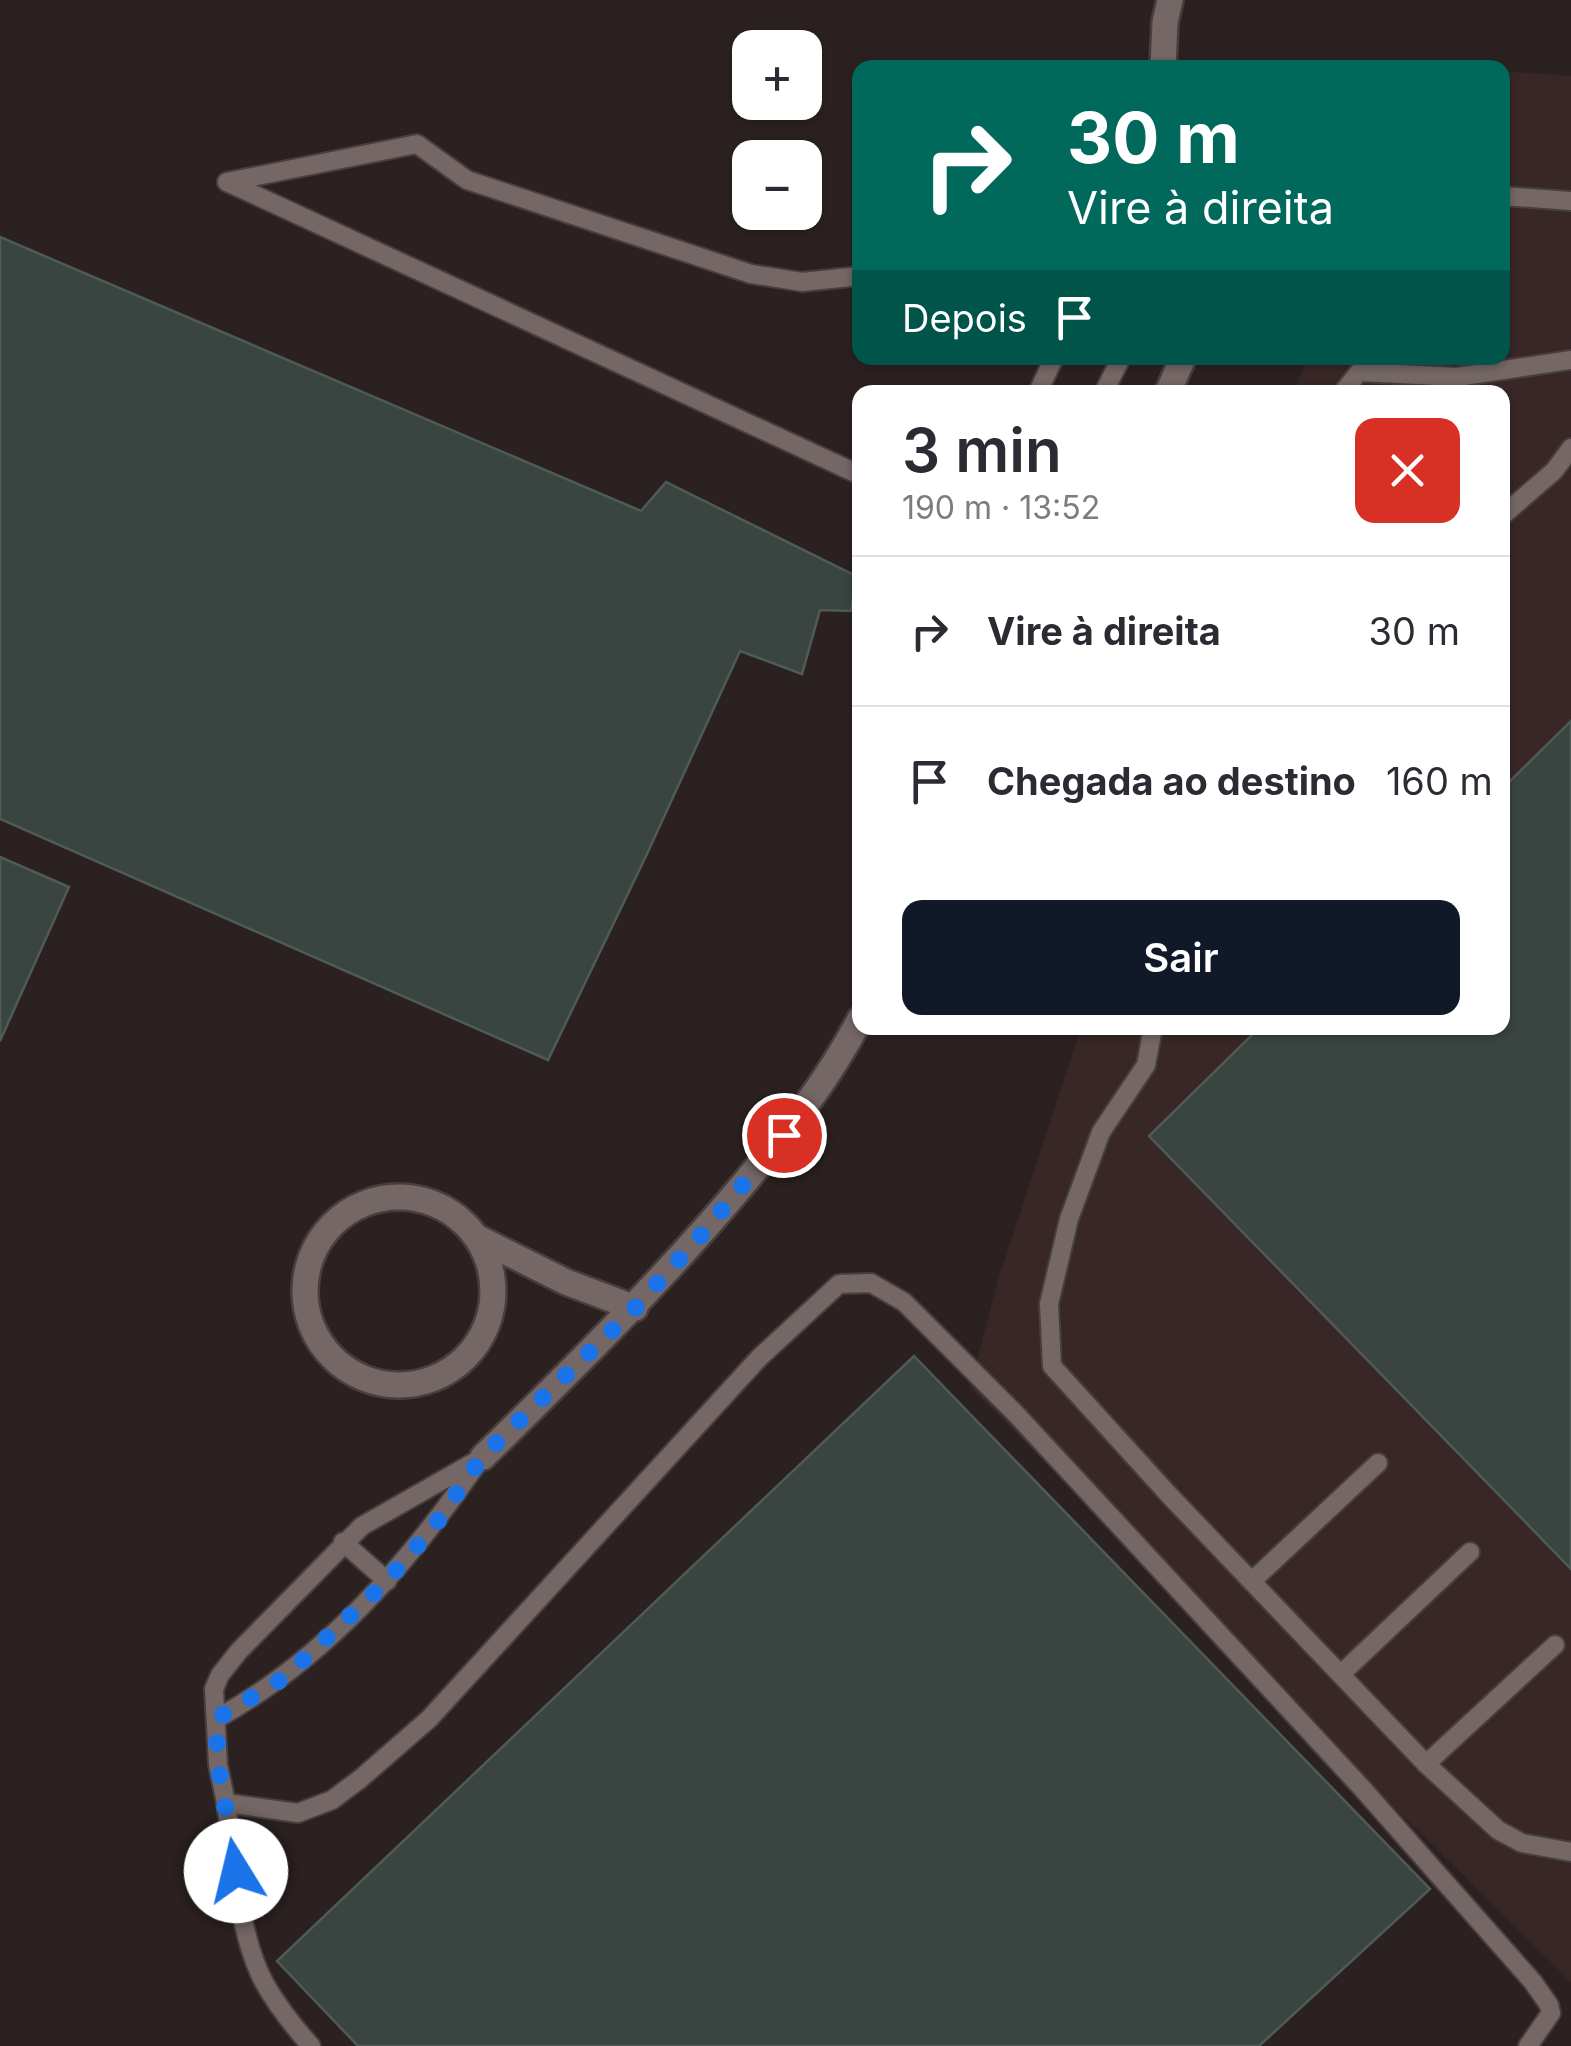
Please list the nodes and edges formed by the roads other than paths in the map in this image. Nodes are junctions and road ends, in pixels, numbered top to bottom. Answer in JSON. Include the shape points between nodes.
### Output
{"nodes":[{"id":1,"x":1170,"y":0,"type":"edge"},
{"id":2,"x":1163,"y":60,"type":"edge"},
{"id":3,"x":1510,"y":197,"type":"edge"},
{"id":4,"x":1571,"y":201,"type":"edge"},
{"id":5,"x":852,"y":277,"type":"edge"},
{"id":6,"x":1571,"y":360,"type":"edge"},
{"id":7,"x":1349,"y":385,"type":"edge"},
{"id":8,"x":1571,"y":448,"type":"edge"},
{"id":9,"x":852,"y":471,"type":"edge"},
{"id":10,"x":1510,"y":509,"type":"edge"},
{"id":11,"x":852,"y":1032,"type":"edge"},
{"id":12,"x":1151,"y":1035,"type":"edge"},
{"id":13,"x":478,"y":1238,"type":"junction"},
{"id":14,"x":635,"y":1308,"type":"junction"},
{"id":15,"x":482,"y":1457,"type":"junction"},
{"id":16,"x":1378,"y":1463,"type":"dead end"},
{"id":17,"x":344,"y":1542,"type":"junction"},
{"id":18,"x":1470,"y":1552,"type":"dead end"},
{"id":19,"x":1252,"y":1580,"type":"junction"},
{"id":20,"x":387,"y":1581,"type":"junction"},
{"id":21,"x":1554,"y":1645,"type":"dead end"},
{"id":22,"x":1341,"y":1674,"type":"junction"},
{"id":23,"x":216,"y":1719,"type":"junction"},
{"id":24,"x":1426,"y":1764,"type":"junction"},
{"id":25,"x":226,"y":1803,"type":"junction"},
{"id":26,"x":1571,"y":1852,"type":"edge"},
{"id":27,"x":312,"y":2046,"type":"edge"},
{"id":28,"x":1528,"y":2046,"type":"edge"}],
"edges":[{"from":1,"to":2,"type":"street"},
{"from":3,"to":4,"type":"lane"},
{"from":5,"to":9,"type":"lane","via":[[802,282],[752,274],[467,180],[416,144],[228,182]]},
{"from":6,"to":7,"type":"lane","via":[[1457,377],[1359,372]]},
{"from":8,"to":10,"type":"lane"},
{"from":11,"to":14,"type":"street","via":[[807,1108]]},
{"from":12,"to":19,"type":"lane","via":[[1146,1065],[1100,1132],[1069,1220],[1049,1304],[1052,1366]]},
{"from":13,"to":13,"type":"street","via":[[455,1214],[426,1200],[396,1196],[341,1215],[320,1236],[303,1292],[322,1347],[373,1383],[406,1386],[438,1378],[465,1360],[484,1333],[493,1302],[492,1268]]},
{"from":13,"to":14,"type":"street"},
{"from":14,"to":15,"type":"street"},
{"from":15,"to":17,"type":"lane"},
{"from":15,"to":20,"type":"lane"},
{"from":16,"to":19,"type":"lane"},
{"from":17,"to":20,"type":"lane"},
{"from":17,"to":23,"type":"lane","via":[[220,1675]]},
{"from":18,"to":22,"type":"lane"},
{"from":19,"to":22,"type":"lane"},
{"from":20,"to":23,"type":"lane","via":[[285,1677]]},
{"from":21,"to":24,"type":"lane"},
{"from":22,"to":24,"type":"lane"},
{"from":23,"to":25,"type":"lane"},
{"from":24,"to":26,"type":"lane","via":[[1498,1830]]},
{"from":25,"to":27,"type":"lane","via":[[254,1958],[289,2021]]},
{"from":25,"to":28,"type":"lane","via":[[298,1812],[332,1800],[360,1778],[428,1719],[759,1358],[839,1284],[871,1282],[904,1302],[1016,1414],[1533,1982],[1551,2013]]}]}
